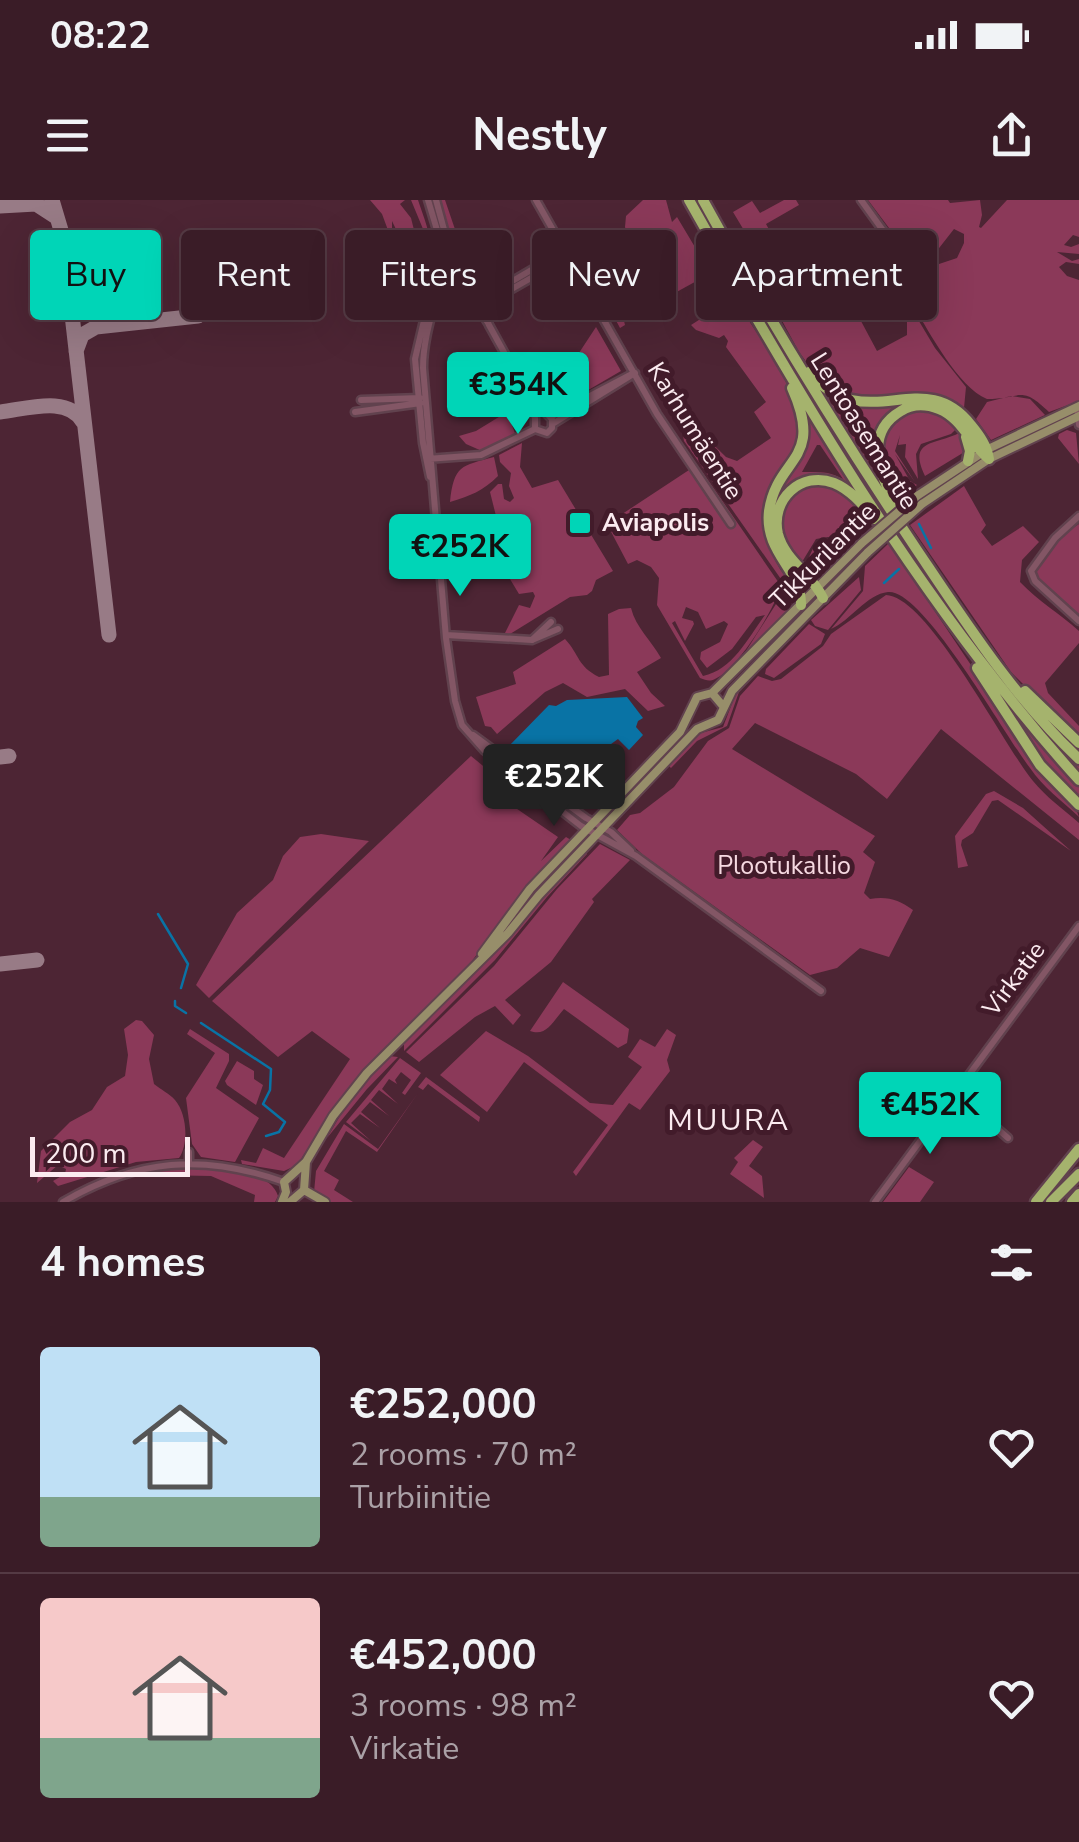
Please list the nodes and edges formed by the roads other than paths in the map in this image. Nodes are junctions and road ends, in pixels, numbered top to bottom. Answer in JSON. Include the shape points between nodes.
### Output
{"nodes":[{"id":1,"x":428,"y":200,"type":"edge"},
{"id":2,"x":436,"y":200,"type":"edge"},
{"id":3,"x":536,"y":200,"type":"edge"},
{"id":4,"x":689,"y":200,"type":"edge"},
{"id":5,"x":703,"y":200,"type":"edge"},
{"id":6,"x":861,"y":200,"type":"edge"},
{"id":7,"x":437,"y":230,"type":"edge"},
{"id":8,"x":444,"y":230,"type":"edge"},
{"id":9,"x":554,"y":230,"type":"edge"},
{"id":10,"x":883,"y":230,"type":"edge"},
{"id":11,"x":425,"y":320,"type":"edge"},
{"id":12,"x":486,"y":320,"type":"edge"},
{"id":13,"x":605,"y":320,"type":"edge"},
{"id":14,"x":789,"y":349,"type":"junction"},
{"id":15,"x":780,"y":359,"type":"junction"},
{"id":16,"x":635,"y":373,"type":"junction"},
{"id":17,"x":361,"y":400,"type":"dead end"},
{"id":18,"x":421,"y":401,"type":"junction"},
{"id":19,"x":355,"y":412,"type":"dead end"},
{"id":20,"x":1078,"y":413,"type":"edge"},
{"id":21,"x":545,"y":418,"type":"junction"},
{"id":22,"x":961,"y":427,"type":"junction"},
{"id":23,"x":534,"y":429,"type":"junction"},
{"id":24,"x":986,"y":454,"type":"junction"},
{"id":25,"x":428,"y":459,"type":"junction"},
{"id":26,"x":968,"y":461,"type":"junction"},
{"id":27,"x":919,"y":500,"type":"junction"},
{"id":28,"x":1079,"y":516,"type":"edge"},
{"id":29,"x":731,"y":524,"type":"dead end"},
{"id":30,"x":899,"y":546,"type":"junction"},
{"id":31,"x":925,"y":562,"type":"junction"},
{"id":32,"x":788,"y":569,"type":"junction"},
{"id":33,"x":818,"y":593,"type":"junction"},
{"id":34,"x":801,"y":606,"type":"junction"},
{"id":35,"x":1079,"y":621,"type":"edge"},
{"id":36,"x":551,"y":622,"type":"dead end"},
{"id":37,"x":955,"y":628,"type":"junction"},
{"id":38,"x":558,"y":629,"type":"dead end"},
{"id":39,"x":446,"y":635,"type":"junction"},
{"id":40,"x":532,"y":640,"type":"junction"},
{"id":41,"x":1005,"y":675,"type":"junction"},
{"id":42,"x":712,"y":694,"type":"junction"},
{"id":43,"x":723,"y":706,"type":"junction"},
{"id":44,"x":692,"y":708,"type":"junction"},
{"id":45,"x":706,"y":724,"type":"junction"},
{"id":46,"x":1079,"y":743,"type":"edge"},
{"id":47,"x":1079,"y":760,"type":"edge"},
{"id":48,"x":1079,"y":780,"type":"edge"},
{"id":49,"x":1079,"y":805,"type":"edge"},
{"id":50,"x":590,"y":826,"type":"junction"},
{"id":51,"x":600,"y":831,"type":"junction"},
{"id":52,"x":1079,"y":926,"type":"edge"},
{"id":53,"x":470,"y":971,"type":"junction"},
{"id":54,"x":821,"y":990,"type":"dead end"},
{"id":55,"x":955,"y":1092,"type":"junction"},
{"id":56,"x":1008,"y":1138,"type":"dead end"},
{"id":57,"x":1079,"y":1151,"type":"edge"},
{"id":58,"x":189,"y":1152,"type":"dead end"},
{"id":59,"x":190,"y":1162,"type":"junction"},
{"id":60,"x":1078,"y":1175,"type":"edge"},
{"id":61,"x":300,"y":1182,"type":"junction"},
{"id":62,"x":288,"y":1193,"type":"edge"},
{"id":63,"x":1079,"y":1194,"type":"edge"},
{"id":64,"x":1054,"y":1199,"type":"edge"},
{"id":65,"x":62,"y":1202,"type":"edge"},
{"id":66,"x":282,"y":1202,"type":"edge"},
{"id":67,"x":325,"y":1202,"type":"edge"},
{"id":68,"x":875,"y":1202,"type":"edge"},
{"id":69,"x":1036,"y":1202,"type":"edge"},
{"id":70,"x":1072,"y":1202,"type":"edge"}],
"edges":[{"from":1,"to":7,"type":"street"},
{"from":2,"to":8,"type":"street"},
{"from":3,"to":9,"type":"street","name":"Karhumäentie"},
{"from":4,"to":15,"type":"highway","name":"Lentoasemantie"},
{"from":5,"to":14,"type":"highway","name":"Lentoasemantie"},
{"from":6,"to":10,"type":"street"},
{"from":11,"to":18,"type":"street","via":[[416,349]]},
{"from":12,"to":21,"type":"street"},
{"from":13,"to":16,"type":"street","name":"Karhumäentie"},
{"from":14,"to":24,"type":"highway","via":[[821,385],[845,400],[873,404],[924,397],[950,405]]},
{"from":14,"to":31,"type":"highway","name":"Lentoasemantie"},
{"from":15,"to":30,"type":"highway","name":"Lentoasemantie"},
{"from":15,"to":32,"type":"highway","via":[[804,426],[800,452],[769,513],[772,543]]},
{"from":16,"to":21,"type":"street"},
{"from":16,"to":29,"type":"street","name":"Karhumäentie"},
{"from":17,"to":18,"type":"street"},
{"from":18,"to":19,"type":"street"},
{"from":18,"to":25,"type":"street"},
{"from":20,"to":24,"type":"main road","name":"Tikkurilantie"},
{"from":21,"to":23,"type":"street"},
{"from":21,"to":23,"type":"street","via":[[547,433]]},
{"from":22,"to":24,"type":"highway"},
{"from":22,"to":26,"type":"highway"},
{"from":22,"to":31,"type":"highway","via":[[939,409],[920,405],[898,413],[879,438],[882,478]]},
{"from":23,"to":25,"type":"street","via":[[481,455]]},
{"from":24,"to":26,"type":"main road","name":"Tikkurilantie"},
{"from":24,"to":27,"type":"main road","name":"Tikkurilantie"},
{"from":25,"to":39,"type":"street"},
{"from":26,"to":27,"type":"main road","name":"Tikkurilantie"},
{"from":27,"to":33,"type":"main road","name":"Tikkurilantie","bridge":true},
{"from":27,"to":33,"type":"main road","name":"Tikkurilantie","bridge":true,"via":[[862,543]]},
{"from":28,"to":35,"type":"street","via":[[1030,571]]},
{"from":30,"to":33,"type":"highway","via":[[844,488],[819,480],[796,486],[778,510],[778,534]]},
{"from":30,"to":37,"type":"highway","name":"Lentoasemantie"},
{"from":31,"to":41,"type":"highway","name":"Lentoasemantie"},
{"from":32,"to":33,"type":"highway"},
{"from":32,"to":34,"type":"highway","via":[[800,588]]},
{"from":33,"to":34,"type":"main road","name":"Tikkurilantie"},
{"from":33,"to":43,"type":"main road","name":"Tikkurilantie"},
{"from":34,"to":42,"type":"main road","name":"Tikkurilantie"},
{"from":36,"to":40,"type":"street"},
{"from":37,"to":48,"type":"highway"},
{"from":37,"to":49,"type":"highway","via":[[1027,747]]},
{"from":38,"to":40,"type":"street"},
{"from":39,"to":40,"type":"street"},
{"from":39,"to":50,"type":"street","via":[[455,701],[468,731],[485,752]]},
{"from":41,"to":46,"type":"highway"},
{"from":41,"to":47,"type":"highway"},
{"from":42,"to":43,"type":"main road"},
{"from":42,"to":44,"type":"main road","via":[[699,695]]},
{"from":43,"to":45,"type":"main road","via":[[721,718]]},
{"from":44,"to":45,"type":"main road"},
{"from":44,"to":50,"type":"main road","via":[[680,732]]},
{"from":45,"to":51,"type":"main road"},
{"from":50,"to":51,"type":"street"},
{"from":50,"to":53,"type":"main road","via":[[530,889]]},
{"from":51,"to":53,"type":"main road"},
{"from":51,"to":54,"type":"street"},
{"from":52,"to":55,"type":"street","name":"Virkatie"},
{"from":53,"to":61,"type":"main road","via":[[358,1083],[329,1122]]},
{"from":55,"to":56,"type":"street"},
{"from":55,"to":68,"type":"street","name":"Virkatie"},
{"from":57,"to":69,"type":"highway"},
{"from":58,"to":59,"type":"street"},
{"from":59,"to":62,"type":"street","via":[[239,1168]]},
{"from":59,"to":65,"type":"street","via":[[120,1174]]},
{"from":60,"to":64,"type":"highway"},
{"from":61,"to":62,"type":"main road"},
{"from":61,"to":62,"type":"main road"},
{"from":61,"to":67,"type":"main road"},
{"from":62,"to":66,"type":"main road"},
{"from":63,"to":70,"type":"highway"}]}
